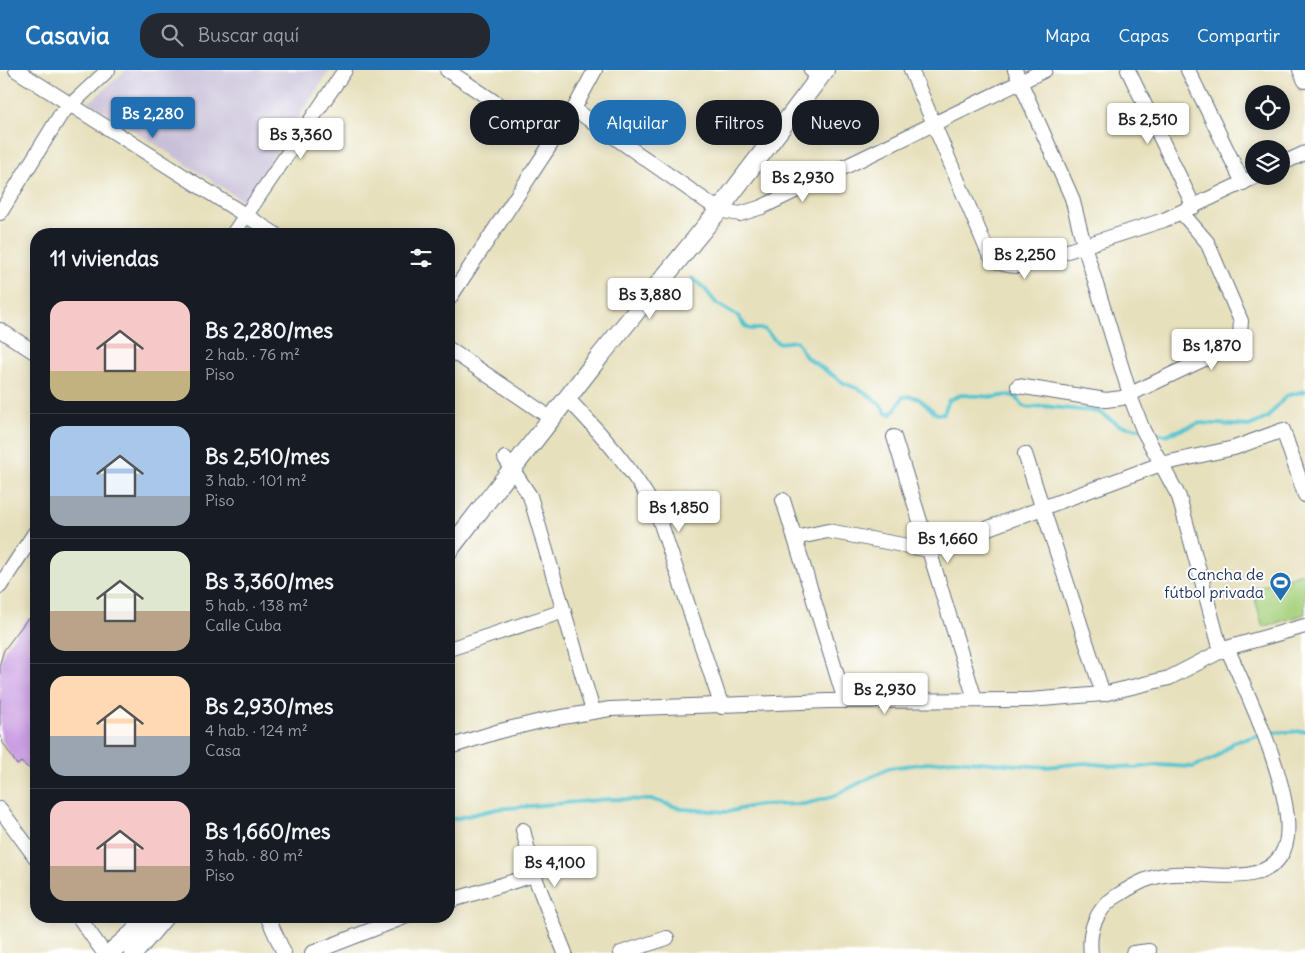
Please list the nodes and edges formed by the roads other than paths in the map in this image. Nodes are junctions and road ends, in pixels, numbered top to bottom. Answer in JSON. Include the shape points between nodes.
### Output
{"nodes":[{"id":1,"x":16,"y":70,"type":"edge"},
{"id":2,"x":108,"y":70,"type":"edge"},
{"id":3,"x":345,"y":70,"type":"edge"},
{"id":4,"x":447,"y":70,"type":"edge"},
{"id":5,"x":595,"y":70,"type":"edge"},
{"id":6,"x":811,"y":70,"type":"edge"},
{"id":7,"x":825,"y":70,"type":"edge"},
{"id":8,"x":911,"y":70,"type":"edge"},
{"id":9,"x":1045,"y":70,"type":"edge"},
{"id":10,"x":1128,"y":70,"type":"edge"},
{"id":11,"x":1188,"y":70,"type":"edge"},
{"id":12,"x":1300,"y":70,"type":"edge"},
{"id":13,"x":1017,"y":76,"type":"edge"},
{"id":14,"x":1305,"y":81,"type":"edge"},
{"id":15,"x":492,"y":100,"type":"edge"},
{"id":16,"x":579,"y":100,"type":"edge"},
{"id":17,"x":69,"y":104,"type":"junction"},
{"id":18,"x":579,"y":112,"type":"edge"},
{"id":19,"x":935,"y":123,"type":"junction"},
{"id":20,"x":549,"y":145,"type":"edge"},
{"id":21,"x":1305,"y":153,"type":"edge"},
{"id":22,"x":1290,"y":160,"type":"edge"},
{"id":23,"x":1243,"y":183,"type":"joint"},
{"id":24,"x":714,"y":207,"type":"junction"},
{"id":25,"x":1188,"y":210,"type":"junction"},
{"id":26,"x":0,"y":213,"type":"edge"},
{"id":27,"x":246,"y":214,"type":"junction"},
{"id":28,"x":237,"y":228,"type":"edge"},
{"id":29,"x":266,"y":228,"type":"edge"},
{"id":30,"x":1084,"y":245,"type":"junction"},
{"id":31,"x":455,"y":290,"type":"edge"},
{"id":32,"x":0,"y":330,"type":"edge"},
{"id":33,"x":30,"y":349,"type":"edge"},
{"id":34,"x":455,"y":353,"type":"edge"},
{"id":35,"x":1018,"y":386,"type":"dead end"},
{"id":36,"x":1130,"y":395,"type":"junction"},
{"id":37,"x":567,"y":398,"type":"junction"},
{"id":38,"x":542,"y":412,"type":"junction"},
{"id":39,"x":894,"y":437,"type":"dead end"},
{"id":40,"x":1025,"y":454,"type":"dead end"},
{"id":41,"x":509,"y":463,"type":"junction"},
{"id":42,"x":1161,"y":464,"type":"junction"},
{"id":43,"x":1305,"y":495,"type":"edge"},
{"id":44,"x":783,"y":500,"type":"dead end"},
{"id":45,"x":1042,"y":508,"type":"junction"},
{"id":46,"x":455,"y":525,"type":"edge"},
{"id":47,"x":795,"y":538,"type":"junction"},
{"id":48,"x":30,"y":540,"type":"edge"},
{"id":49,"x":455,"y":541,"type":"edge"},
{"id":50,"x":929,"y":550,"type":"junction"},
{"id":51,"x":0,"y":586,"type":"edge"},
{"id":52,"x":564,"y":611,"type":"junction"},
{"id":53,"x":1305,"y":626,"type":"edge"},
{"id":54,"x":455,"y":647,"type":"edge"},
{"id":55,"x":1224,"y":649,"type":"junction"},
{"id":56,"x":1102,"y":694,"type":"junction"},
{"id":57,"x":975,"y":699,"type":"junction"},
{"id":58,"x":845,"y":701,"type":"junction"},
{"id":59,"x":722,"y":707,"type":"junction"},
{"id":60,"x":593,"y":711,"type":"junction"},
{"id":61,"x":455,"y":746,"type":"edge"},
{"id":62,"x":0,"y":809,"type":"edge"},
{"id":63,"x":522,"y":830,"type":"dead end"},
{"id":64,"x":30,"y":850,"type":"edge"},
{"id":65,"x":534,"y":875,"type":"junction"},
{"id":66,"x":455,"y":899,"type":"edge"},
{"id":67,"x":83,"y":923,"type":"edge"},
{"id":68,"x":142,"y":923,"type":"edge"},
{"id":69,"x":159,"y":923,"type":"edge"},
{"id":70,"x":270,"y":923,"type":"edge"},
{"id":71,"x":389,"y":923,"type":"edge"},
{"id":72,"x":667,"y":938,"type":"dead end"},
{"id":73,"x":1149,"y":951,"type":"dead end"},
{"id":74,"x":104,"y":953,"type":"edge"},
{"id":75,"x":110,"y":953,"type":"edge"},
{"id":76,"x":134,"y":953,"type":"edge"},
{"id":77,"x":284,"y":953,"type":"edge"},
{"id":78,"x":312,"y":953,"type":"edge"},
{"id":79,"x":565,"y":953,"type":"edge"},
{"id":80,"x":621,"y":953,"type":"edge"},
{"id":81,"x":1091,"y":953,"type":"edge"},
{"id":82,"x":1133,"y":953,"type":"edge"}],
"edges":[{"from":1,"to":17,"type":"street"},
{"from":2,"to":17,"type":"street"},
{"from":3,"to":27,"type":"street"},
{"from":4,"to":15,"type":"street"},
{"from":5,"to":16,"type":"street"},
{"from":6,"to":24,"type":"street"},
{"from":7,"to":24,"type":"street"},
{"from":8,"to":19,"type":"street"},
{"from":9,"to":13,"type":"street"},
{"from":10,"to":25,"type":"street"},
{"from":11,"to":23,"type":"street"},
{"from":12,"to":14,"type":"street"},
{"from":13,"to":19,"type":"street"},
{"from":13,"to":30,"type":"street","via":[[1072,198]]},
{"from":17,"to":26,"type":"street"},
{"from":17,"to":27,"type":"street"},
{"from":18,"to":24,"type":"street"},
{"from":19,"to":24,"type":"street","via":[[762,207],[740,214]]},
{"from":19,"to":30,"type":"street","via":[[994,260],[1008,266],[1021,266]]},
{"from":20,"to":31,"type":"street"},
{"from":21,"to":22,"type":"street"},
{"from":23,"to":25,"type":"street"},
{"from":24,"to":37,"type":"street"},
{"from":24,"to":38,"type":"street"},
{"from":25,"to":30,"type":"street"},
{"from":25,"to":36,"type":"street","via":[[1207,242],[1241,321],[1240,334],[1234,345]]},
{"from":27,"to":28,"type":"street"},
{"from":27,"to":29,"type":"street"},
{"from":30,"to":36,"type":"street"},
{"from":32,"to":33,"type":"street"},
{"from":34,"to":38,"type":"street"},
{"from":35,"to":36,"type":"street","via":[[1106,400]]},
{"from":36,"to":42,"type":"street"},
{"from":37,"to":41,"type":"street"},
{"from":37,"to":59,"type":"street","via":[[649,496]]},
{"from":38,"to":41,"type":"street"},
{"from":39,"to":50,"type":"street"},
{"from":40,"to":45,"type":"street"},
{"from":41,"to":46,"type":"street"},
{"from":41,"to":49,"type":"street"},
{"from":41,"to":52,"type":"street","via":[[530,496]]},
{"from":42,"to":43,"type":"street","via":[[1234,448],[1283,430]]},
{"from":42,"to":45,"type":"street"},
{"from":42,"to":55,"type":"street","via":[[1179,497]]},
{"from":44,"to":47,"type":"street"},
{"from":45,"to":50,"type":"street"},
{"from":45,"to":56,"type":"street"},
{"from":47,"to":50,"type":"street","via":[[828,531]]},
{"from":47,"to":58,"type":"street"},
{"from":48,"to":51,"type":"street"},
{"from":50,"to":57,"type":"street"},
{"from":52,"to":54,"type":"street"},
{"from":52,"to":60,"type":"street"},
{"from":53,"to":55,"type":"street"},
{"from":55,"to":56,"type":"street","via":[[1169,678]]},
{"from":55,"to":81,"type":"street","via":[[1270,747],[1287,813],[1285,847],[1279,859],[1264,869],[1243,876],[1174,874],[1140,880],[1107,902],[1093,922]]},
{"from":56,"to":57,"type":"street","via":[[1058,699]]},
{"from":57,"to":58,"type":"street"},
{"from":58,"to":59,"type":"street"},
{"from":59,"to":60,"type":"street","via":[[670,706]]},
{"from":60,"to":61,"type":"street","via":[[518,726]]},
{"from":62,"to":64,"type":"street"},
{"from":63,"to":65,"type":"street"},
{"from":65,"to":66,"type":"street"},
{"from":65,"to":79,"type":"street"},
{"from":67,"to":74,"type":"street"},
{"from":68,"to":75,"type":"street"},
{"from":69,"to":76,"type":"street"},
{"from":70,"to":77,"type":"street"},
{"from":71,"to":78,"type":"street"},
{"from":72,"to":80,"type":"street"},
{"from":73,"to":82,"type":"street"}]}
